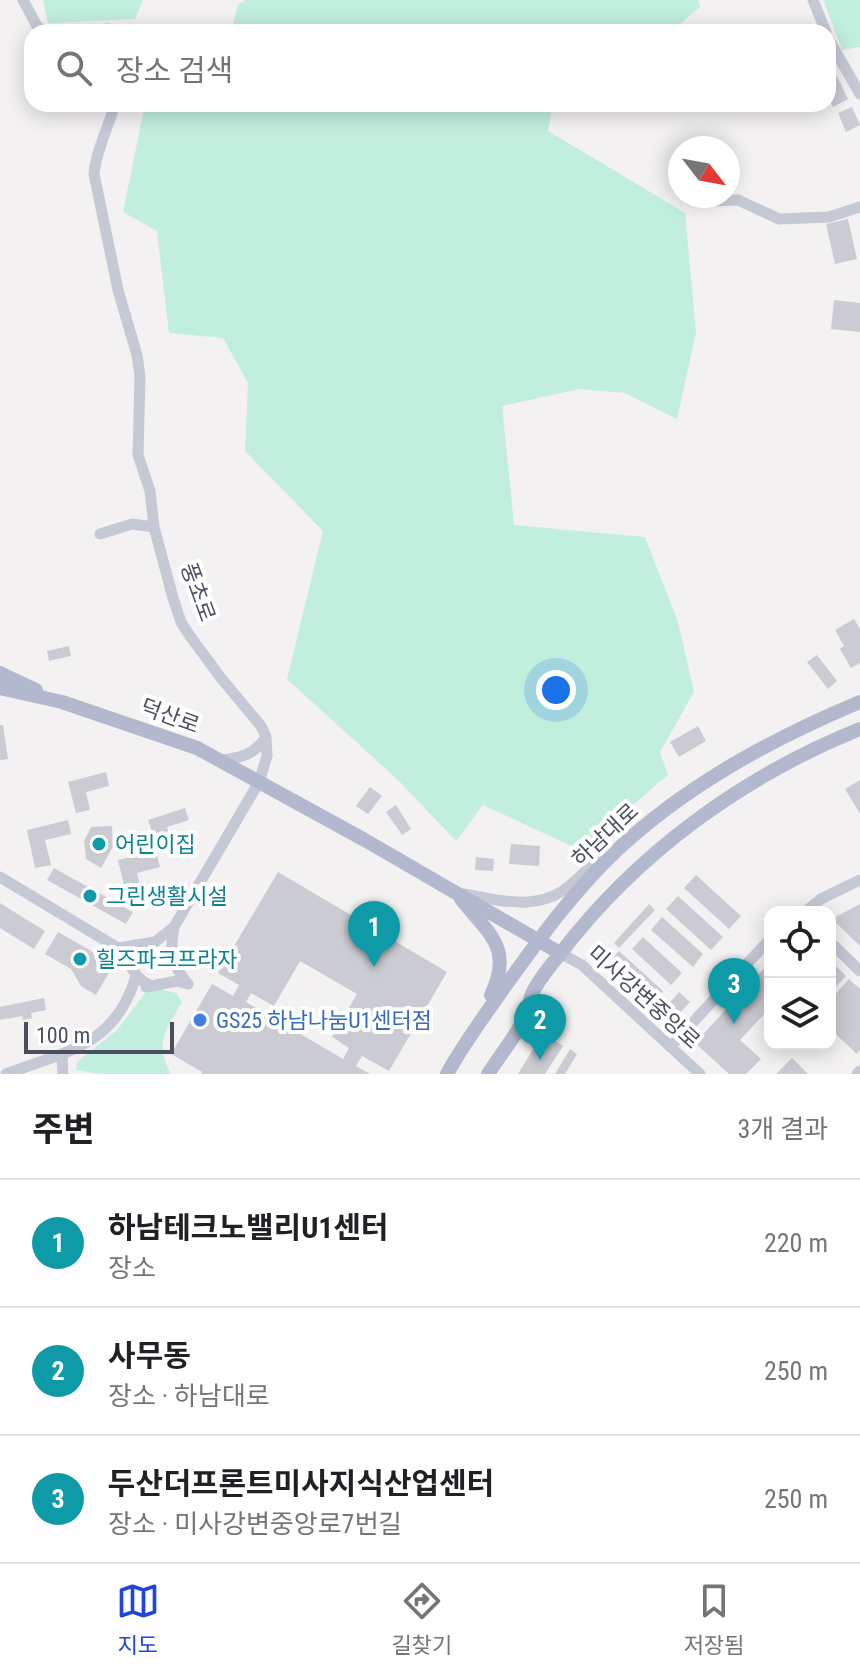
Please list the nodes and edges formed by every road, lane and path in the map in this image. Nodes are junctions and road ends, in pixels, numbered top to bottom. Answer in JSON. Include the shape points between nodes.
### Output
{"nodes":[{"id":1,"x":23,"y":0,"type":"edge"},
{"id":2,"x":813,"y":0,"type":"edge"},
{"id":3,"x":36,"y":24,"type":"edge"},
{"id":4,"x":823,"y":24,"type":"edge"},
{"id":5,"x":836,"y":52,"type":"edge"},
{"id":6,"x":860,"y":94,"type":"edge"},
{"id":7,"x":113,"y":112,"type":"edge"},
{"id":8,"x":740,"y":201,"type":"edge"},
{"id":9,"x":860,"y":207,"type":"edge"},
{"id":10,"x":154,"y":527,"type":"junction"},
{"id":11,"x":100,"y":534,"type":"dead end"},
{"id":12,"x":0,"y":673,"type":"edge"},
{"id":13,"x":0,"y":688,"type":"edge"},
{"id":14,"x":62,"y":702,"type":"junction"},
{"id":15,"x":860,"y":702,"type":"edge"},
{"id":16,"x":860,"y":729,"type":"edge"},
{"id":17,"x":266,"y":737,"type":"junction"},
{"id":18,"x":220,"y":760,"type":"junction"},
{"id":19,"x":259,"y":782,"type":"junction"},
{"id":20,"x":617,"y":850,"type":"junction"},
{"id":21,"x":0,"y":877,"type":"edge"},
{"id":22,"x":860,"y":880,"type":"edge"},
{"id":23,"x":455,"y":893,"type":"junction"},
{"id":24,"x":812,"y":906,"type":"edge"},
{"id":25,"x":174,"y":927,"type":"junction"},
{"id":26,"x":537,"y":940,"type":"junction"},
{"id":27,"x":155,"y":942,"type":"junction"},
{"id":28,"x":764,"y":945,"type":"edge"},
{"id":29,"x":141,"y":946,"type":"junction"},
{"id":30,"x":118,"y":948,"type":"junction"},
{"id":31,"x":836,"y":948,"type":"edge"},
{"id":32,"x":172,"y":953,"type":"junction"},
{"id":33,"x":560,"y":953,"type":"junction"},
{"id":34,"x":175,"y":966,"type":"junction"},
{"id":35,"x":134,"y":970,"type":"junction"},
{"id":36,"x":860,"y":971,"type":"edge"},
{"id":37,"x":163,"y":982,"type":"junction"},
{"id":38,"x":150,"y":985,"type":"junction"},
{"id":39,"x":129,"y":999,"type":"junction"},
{"id":40,"x":466,"y":1040,"type":"junction"},
{"id":41,"x":670,"y":1047,"type":"junction"},
{"id":42,"x":62,"y":1055,"type":"junction"},
{"id":43,"x":6,"y":1074,"type":"edge"},
{"id":44,"x":63,"y":1074,"type":"edge"},
{"id":45,"x":447,"y":1074,"type":"edge"},
{"id":46,"x":488,"y":1074,"type":"edge"},
{"id":47,"x":700,"y":1074,"type":"edge"}],
"edges":[{"from":1,"to":3,"type":"street"},
{"from":2,"to":4,"type":"street"},
{"from":5,"to":6,"type":"street"},
{"from":7,"to":10,"type":"street","name":"풍초로","via":[[94,174],[137,355],[138,455]]},
{"from":8,"to":9,"type":"street","via":[[779,219],[829,217]]},
{"from":10,"to":11,"type":"street","via":[[132,524]]},
{"from":10,"to":17,"type":"street","name":"풍초로","via":[[181,622]]},
{"from":12,"to":14,"type":"main road","name":"덕산로"},
{"from":13,"to":14,"type":"main road","name":"덕산로"},
{"from":14,"to":18,"type":"main road","name":"덕산로"},
{"from":15,"to":20,"type":"main road","name":"하남대로","via":[[721,771]]},
{"from":16,"to":33,"type":"main road","via":[[783,763],[685,828],[636,869]]},
{"from":17,"to":18,"type":"street","via":[[246,756]]},
{"from":17,"to":19,"type":"street"},
{"from":18,"to":19,"type":"main road","name":"덕산로"},
{"from":19,"to":23,"type":"main road"},
{"from":19,"to":25,"type":"street"},
{"from":20,"to":23,"type":"street","via":[[564,890],[537,902]]},
{"from":20,"to":26,"type":"main road","name":"하남대로"},
{"from":21,"to":30,"type":"street"},
{"from":22,"to":24,"type":"street"},
{"from":23,"to":26,"type":"main road"},
{"from":23,"to":40,"type":"main road","via":[[498,944],[501,955],[497,982]]},
{"from":25,"to":27,"type":"street"},
{"from":25,"to":32,"type":"street"},
{"from":26,"to":33,"type":"main road"},
{"from":26,"to":40,"type":"main road","name":"하남대로"},
{"from":27,"to":29,"type":"street"},
{"from":27,"to":32,"type":"street"},
{"from":28,"to":41,"type":"street"},
{"from":29,"to":30,"type":"street"},
{"from":29,"to":35,"type":"street","via":[[133,957]]},
{"from":30,"to":35,"type":"street"},
{"from":31,"to":36,"type":"street"},
{"from":32,"to":34,"type":"street"},
{"from":33,"to":41,"type":"street","name":"미사강변중앙로","via":[[582,965]]},
{"from":33,"to":46,"type":"main road"},
{"from":34,"to":37,"type":"street"},
{"from":34,"to":37,"type":"street","via":[[188,984]]},
{"from":35,"to":38,"type":"street"},
{"from":35,"to":39,"type":"street"},
{"from":37,"to":38,"type":"street"},
{"from":38,"to":39,"type":"street"},
{"from":39,"to":42,"type":"street","via":[[108,1028]]},
{"from":40,"to":45,"type":"main road","name":"하남대로"},
{"from":41,"to":47,"type":"street","name":"미사강변중앙로"},
{"from":42,"to":43,"type":"street"},
{"from":42,"to":44,"type":"street"}]}
